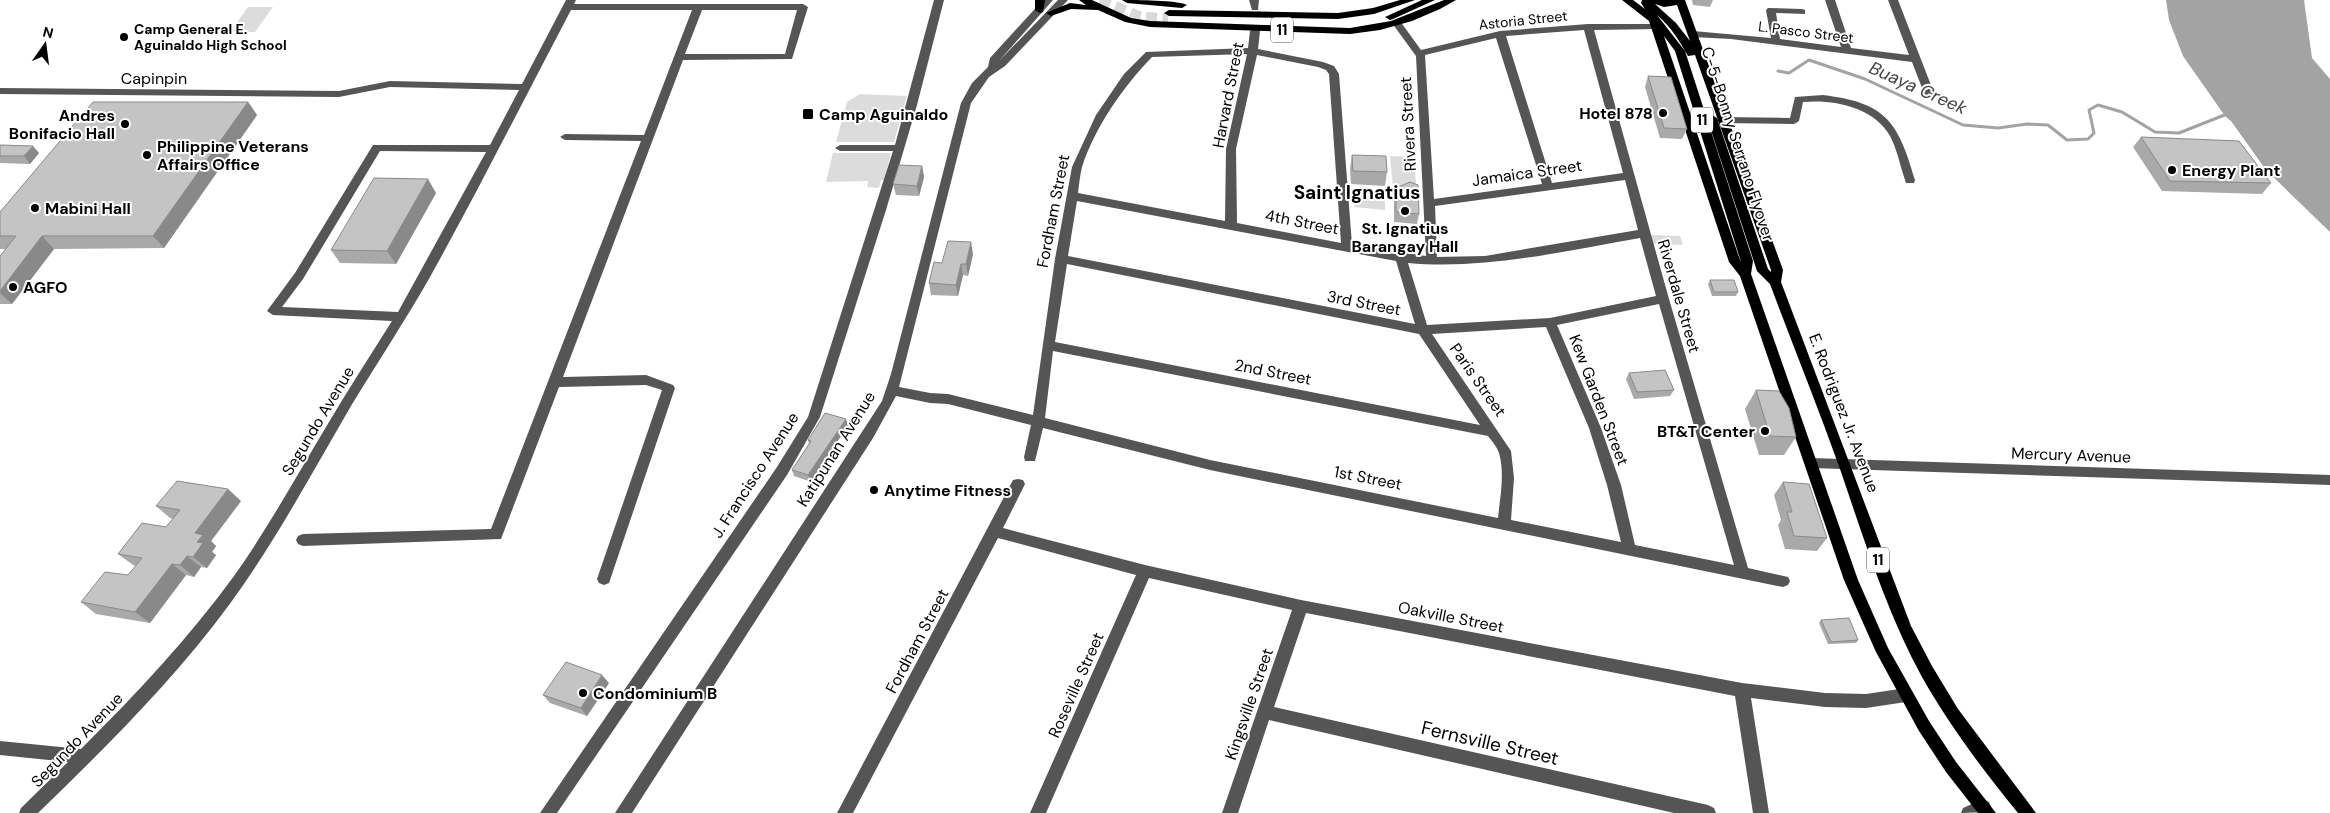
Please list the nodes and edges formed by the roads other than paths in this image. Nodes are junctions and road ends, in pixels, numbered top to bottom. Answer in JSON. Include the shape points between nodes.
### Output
{"nodes":[{"id":1,"x":939,"y":0,"type":"edge"},
{"id":2,"x":1048,"y":0,"type":"edge"},
{"id":3,"x":1063,"y":0,"type":"edge"},
{"id":4,"x":1084,"y":0,"type":"edge"},
{"id":5,"x":1127,"y":0,"type":"edge"},
{"id":6,"x":1139,"y":0,"type":"edge"},
{"id":7,"x":1410,"y":0,"type":"edge"},
{"id":8,"x":1430,"y":0,"type":"edge"},
{"id":9,"x":1451,"y":0,"type":"edge"},
{"id":10,"x":1627,"y":0,"type":"edge"},
{"id":11,"x":1642,"y":0,"type":"edge"},
{"id":12,"x":1647,"y":0,"type":"edge"},
{"id":13,"x":1830,"y":0,"type":"edge"},
{"id":14,"x":1893,"y":0,"type":"edge"},
{"id":15,"x":1681,"y":1,"type":"edge"},
{"id":16,"x":569,"y":3,"type":"edge"},
{"id":17,"x":1152,"y":3,"type":"junction"},
{"id":18,"x":1254,"y":4,"type":"edge"},
{"id":19,"x":1040,"y":5,"type":"edge"},
{"id":20,"x":698,"y":7,"type":"junction"},
{"id":21,"x":1111,"y":12,"type":"junction"},
{"id":22,"x":1802,"y":12,"type":"dead end"},
{"id":23,"x":1051,"y":13,"type":"junction"},
{"id":24,"x":1351,"y":14,"type":"junction"},
{"id":25,"x":1651,"y":14,"type":"junction"},
{"id":26,"x":1397,"y":23,"type":"junction"},
{"id":27,"x":1630,"y":26,"type":"junction"},
{"id":28,"x":1588,"y":27,"type":"junction"},
{"id":29,"x":1655,"y":27,"type":"junction"},
{"id":30,"x":1255,"y":31,"type":"dead end"},
{"id":31,"x":1500,"y":34,"type":"junction"},
{"id":32,"x":1693,"y":34,"type":"junction"},
{"id":33,"x":1776,"y":42,"type":"junction"},
{"id":34,"x":1253,"y":51,"type":"junction"},
{"id":35,"x":1847,"y":51,"type":"junction"},
{"id":36,"x":1420,"y":52,"type":"junction"},
{"id":37,"x":679,"y":57,"type":"junction"},
{"id":38,"x":1915,"y":58,"type":"junction"},
{"id":39,"x":993,"y":67,"type":"junction"},
{"id":40,"x":525,"y":87,"type":"junction"},
{"id":41,"x":0,"y":91,"type":"edge"},
{"id":42,"x":1677,"y":93,"type":"junction"},
{"id":43,"x":1712,"y":93,"type":"junction"},
{"id":44,"x":1929,"y":93,"type":"dead end"},
{"id":45,"x":1722,"y":120,"type":"junction"},
{"id":46,"x":565,"y":137,"type":"dead end"},
{"id":47,"x":647,"y":138,"type":"junction"},
{"id":48,"x":840,"y":148,"type":"dead end"},
{"id":49,"x":899,"y":148,"type":"junction"},
{"id":50,"x":493,"y":149,"type":"junction"},
{"id":51,"x":1630,"y":176,"type":"junction"},
{"id":52,"x":1910,"y":180,"type":"dead end"},
{"id":53,"x":1548,"y":186,"type":"junction"},
{"id":54,"x":1072,"y":196,"type":"junction"},
{"id":55,"x":1429,"y":203,"type":"junction"},
{"id":56,"x":1231,"y":225,"type":"junction"},
{"id":57,"x":1645,"y":233,"type":"junction"},
{"id":58,"x":1347,"y":247,"type":"junction"},
{"id":59,"x":1401,"y":258,"type":"junction"},
{"id":60,"x":1061,"y":259,"type":"junction"},
{"id":61,"x":1432,"y":261,"type":"junction"},
{"id":62,"x":1750,"y":265,"type":"junction"},
{"id":63,"x":1775,"y":282,"type":"junction"},
{"id":64,"x":1663,"y":299,"type":"junction"},
{"id":65,"x":401,"y":317,"type":"junction"},
{"id":66,"x":1550,"y":322,"type":"junction"},
{"id":67,"x":1423,"y":330,"type":"junction"},
{"id":68,"x":1048,"y":344,"type":"junction"},
{"id":69,"x":555,"y":382,"type":"junction"},
{"id":70,"x":893,"y":387,"type":"junction"},
{"id":71,"x":1038,"y":422,"type":"junction"},
{"id":72,"x":1492,"y":432,"type":"junction"},
{"id":73,"x":1030,"y":457,"type":"dead end"},
{"id":74,"x":1811,"y":463,"type":"junction"},
{"id":75,"x":1844,"y":465,"type":"junction"},
{"id":76,"x":2330,"y":480,"type":"edge"},
{"id":77,"x":1018,"y":484,"type":"dead end"},
{"id":78,"x":1504,"y":524,"type":"junction"},
{"id":79,"x":995,"y":532,"type":"junction"},
{"id":80,"x":302,"y":540,"type":"dead end"},
{"id":81,"x":1629,"y":549,"type":"junction"},
{"id":82,"x":1145,"y":571,"type":"junction"},
{"id":83,"x":1743,"y":573,"type":"junction"},
{"id":84,"x":604,"y":579,"type":"dead end"},
{"id":85,"x":1783,"y":581,"type":"dead end"},
{"id":86,"x":1301,"y":606,"type":"junction"},
{"id":87,"x":1742,"y":690,"type":"junction"},
{"id":88,"x":1906,"y":696,"type":"junction"},
{"id":89,"x":1264,"y":712,"type":"junction"},
{"id":90,"x":0,"y":748,"type":"edge"},
{"id":91,"x":85,"y":757,"type":"junction"},
{"id":92,"x":1980,"y":811,"type":"edge"},
{"id":93,"x":27,"y":813,"type":"edge"},
{"id":94,"x":548,"y":813,"type":"edge"},
{"id":95,"x":623,"y":813,"type":"edge"},
{"id":96,"x":845,"y":813,"type":"edge"},
{"id":97,"x":1038,"y":813,"type":"edge"},
{"id":98,"x":1230,"y":813,"type":"edge"},
{"id":99,"x":1708,"y":813,"type":"edge"},
{"id":100,"x":1761,"y":813,"type":"edge"},
{"id":101,"x":2028,"y":813,"type":"edge"}],
"edges":[{"from":1,"to":49,"type":"street","name":"J. Francisco Avenue"},
{"from":2,"to":19,"type":"street","name":"Katipunan Avenue"},
{"from":3,"to":23,"type":"street","name":"Katipunan Avenue"},
{"from":4,"to":21,"type":"main road","number":"11"},
{"from":5,"to":17,"type":"main road","number":"11"},
{"from":6,"to":17,"type":"main road"},
{"from":7,"to":24,"type":"main road","number":"11"},
{"from":8,"to":24,"type":"main road","number":"11","via":[[1392,16],[1348,24],[1169,16]]},
{"from":9,"to":26,"type":"main road","number":"11"},
{"from":10,"to":62,"type":"main road","name":"C-5-Bonny Serrano Flyover","number":"11","via":[[1660,24],[1678,48]]},
{"from":11,"to":62,"type":"main road","name":"C-5-Bonny Serrano Flyover","number":"11","via":[[1669,21],[1687,41]]},
{"from":12,"to":15,"type":"main road","via":[[1664,4]]},
{"from":12,"to":25,"type":"main road","number":"11"},
{"from":13,"to":35,"type":"street"},
{"from":14,"to":38,"type":"street"},
{"from":15,"to":32,"type":"main road","name":"E. Rodriguez Jr. Avenue","number":"11"},
{"from":16,"to":20,"type":"street"},
{"from":16,"to":40,"type":"street","name":"Segundo Avenue"},
{"from":17,"to":18,"type":"main road","number":"11"},
{"from":18,"to":24,"type":"main road","number":"11"},
{"from":19,"to":39,"type":"street","name":"Katipunan Avenue","via":[[993,60]]},
{"from":20,"to":37,"type":"street"},
{"from":20,"to":37,"type":"street","via":[[803,7],[789,57]]},
{"from":21,"to":23,"type":"main road","via":[[1074,6]]},
{"from":21,"to":26,"type":"main road","number":"11","via":[[1133,22],[1175,26],[1334,32]]},
{"from":22,"to":33,"type":"street","via":[[1771,10]]},
{"from":23,"to":39,"type":"street","name":"Katipunan Avenue","via":[[1002,64]]},
{"from":25,"to":27,"type":"street","name":"Astoria Street"},
{"from":25,"to":29,"type":"main road","number":"11"},
{"from":26,"to":36,"type":"street","name":"Rivera Street"},
{"from":27,"to":28,"type":"street","name":"Astoria Street"},
{"from":27,"to":29,"type":"street","name":"Astoria Street"},
{"from":28,"to":31,"type":"street","name":"Astoria Street"},
{"from":28,"to":51,"type":"street","name":"Riverdale Street"},
{"from":29,"to":42,"type":"main road","number":"11"},
{"from":30,"to":34,"type":"street","name":"Harvard Street"},
{"from":31,"to":36,"type":"street","name":"Astoria Street"},
{"from":31,"to":53,"type":"street"},
{"from":32,"to":33,"type":"street","name":"L. Pasco Street"},
{"from":32,"to":43,"type":"main road","name":"E. Rodriguez Jr. Avenue","number":"11"},
{"from":33,"to":35,"type":"street","name":"L. Pasco Street"},
{"from":34,"to":54,"type":"street","name":"Fordham Street","via":[[1157,53],[1144,58],[1100,117],[1077,167]]},
{"from":34,"to":56,"type":"street","name":"Harvard Street","via":[[1231,150]]},
{"from":34,"to":58,"type":"street","name":"Fordham Street","via":[[1320,64],[1330,68],[1334,74]]},
{"from":35,"to":38,"type":"street","name":"L. Pasco Street"},
{"from":36,"to":55,"type":"street","name":"Rivera Street"},
{"from":37,"to":47,"type":"street"},
{"from":38,"to":44,"type":"street"},
{"from":39,"to":70,"type":"street","name":"Katipunan Avenue","via":[[966,103]]},
{"from":40,"to":41,"type":"street","name":"Capinpin","via":[[390,84],[338,94],[110,96]]},
{"from":40,"to":50,"type":"street","name":"Segundo Avenue"},
{"from":42,"to":43,"type":"main road"},
{"from":42,"to":62,"type":"main road","number":"11","via":[[1735,262]]},
{"from":43,"to":45,"type":"main road","name":"E. Rodriguez Jr. Avenue","number":"11"},
{"from":45,"to":52,"type":"street","via":[[1794,121],[1799,99],[1832,97],[1870,112],[1892,129]]},
{"from":45,"to":63,"type":"main road","name":"E. Rodriguez Jr. Avenue","number":"11","via":[[1777,270]]},
{"from":46,"to":47,"type":"street"},
{"from":47,"to":69,"type":"street"},
{"from":48,"to":49,"type":"street"},
{"from":49,"to":94,"type":"street","name":"J. Francisco Avenue","via":[[853,302],[814,417],[802,440]]},
{"from":50,"to":65,"type":"street","name":"Segundo Avenue"},
{"from":50,"to":65,"type":"street","via":[[377,147],[299,276],[273,311]]},
{"from":51,"to":53,"type":"street","name":"Jamaica Street"},
{"from":51,"to":57,"type":"street","name":"Riverdale Street"},
{"from":53,"to":55,"type":"street","name":"Jamaica Street"},
{"from":54,"to":56,"type":"street","name":"4th Street"},
{"from":54,"to":60,"type":"street","name":"Fordham Street"},
{"from":55,"to":61,"type":"street","name":"Rivera Street"},
{"from":56,"to":58,"type":"street","name":"4th Street"},
{"from":57,"to":61,"type":"street","name":"4th Street","via":[[1485,260]]},
{"from":57,"to":64,"type":"street","name":"Riverdale Street"},
{"from":58,"to":59,"type":"street","name":"4th Street"},
{"from":59,"to":61,"type":"street","name":"4th Street"},
{"from":59,"to":67,"type":"street","name":"Paris Street"},
{"from":60,"to":67,"type":"street","name":"3rd Street"},
{"from":60,"to":68,"type":"street","name":"Fordham Street"},
{"from":62,"to":63,"type":"main road","name":"C-5-Bonny Serrano Flyover","number":"11"},
{"from":62,"to":74,"type":"main road","number":"11"},
{"from":63,"to":75,"type":"main road","name":"E. Rodriguez Jr. Avenue","number":"11"},
{"from":64,"to":66,"type":"street","name":"3rd Street"},
{"from":64,"to":83,"type":"street","name":"Riverdale Street"},
{"from":65,"to":91,"type":"street","name":"Segundo Avenue","via":[[247,568],[190,643]]},
{"from":66,"to":67,"type":"street","name":"3rd Street"},
{"from":66,"to":81,"type":"street","name":"Kew Garden Street","via":[[1596,428]]},
{"from":67,"to":72,"type":"street","name":"Paris Street"},
{"from":68,"to":71,"type":"street","name":"Fordham Street"},
{"from":68,"to":72,"type":"street","name":"2nd Street"},
{"from":69,"to":80,"type":"street","via":[[496,535]]},
{"from":69,"to":84,"type":"street","via":[[646,380],[669,388]]},
{"from":70,"to":71,"type":"street","name":"1st Street","via":[[933,392],[948,399]]},
{"from":70,"to":95,"type":"street","name":"Katipunan Avenue","via":[[869,434]]},
{"from":71,"to":73,"type":"street","name":"Fordham Street"},
{"from":71,"to":78,"type":"street","name":"1st Street","via":[[1210,464]]},
{"from":72,"to":78,"type":"street","name":"Paris Street","via":[[1505,451],[1508,468]]},
{"from":74,"to":75,"type":"street","name":"Mercury Avenue"},
{"from":74,"to":88,"type":"main road","number":"11","via":[[1851,580]]},
{"from":75,"to":76,"type":"street","name":"Mercury Avenue"},
{"from":75,"to":101,"type":"main road","name":"E. Rodriguez Jr. Avenue","number":"11","via":[[1885,581],[1915,649],[1946,704],[1989,766]]},
{"from":77,"to":79,"type":"street","name":"Fordham Street"},
{"from":78,"to":81,"type":"street","name":"1st Street"},
{"from":79,"to":82,"type":"street","name":"Oakville Street"},
{"from":79,"to":96,"type":"street","name":"Fordham Street"},
{"from":81,"to":83,"type":"street","name":"1st Street"},
{"from":82,"to":86,"type":"street","name":"Oakville Street"},
{"from":82,"to":97,"type":"street","name":"Roseville Street"},
{"from":83,"to":85,"type":"street","name":"1st Street"},
{"from":86,"to":87,"type":"street","name":"Oakville Street"},
{"from":86,"to":89,"type":"street","name":"Kingsville Street"},
{"from":87,"to":88,"type":"street","name":"Oakville Street","via":[[1824,700],[1866,701]]},
{"from":87,"to":100,"type":"street"},
{"from":88,"to":92,"type":"main road","number":"11"},
{"from":89,"to":98,"type":"street","name":"Kingsville Street"},
{"from":89,"to":99,"type":"street","name":"Fernsville Street"},
{"from":90,"to":91,"type":"street"},
{"from":91,"to":93,"type":"street","name":"Segundo Avenue"}]}
